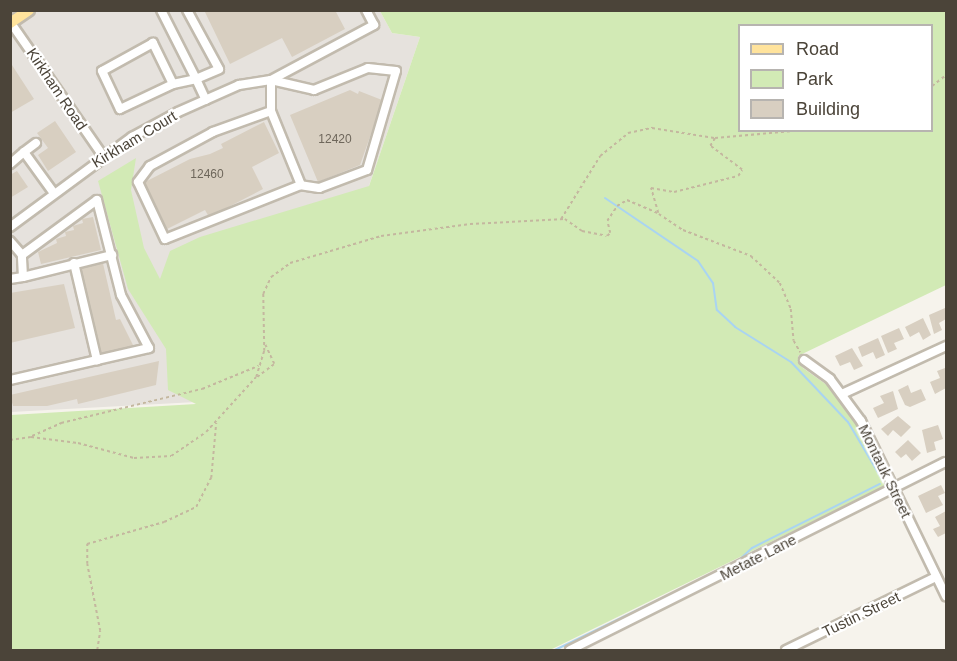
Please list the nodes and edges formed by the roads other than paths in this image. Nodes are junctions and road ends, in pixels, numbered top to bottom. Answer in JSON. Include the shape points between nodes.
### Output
{"nodes":[{"id":1,"x":29,"y":10,"type":"edge"},
{"id":2,"x":160,"y":10,"type":"edge"},
{"id":3,"x":187,"y":10,"type":"edge"},
{"id":4,"x":366,"y":10,"type":"edge"},
{"id":5,"x":11,"y":22,"type":"edge"},
{"id":6,"x":196,"y":80,"type":"junction"},
{"id":7,"x":271,"y":80,"type":"junction"},
{"id":8,"x":173,"y":84,"type":"junction"},
{"id":9,"x":206,"y":100,"type":"junction"},
{"id":10,"x":271,"y":111,"type":"junction"},
{"id":11,"x":36,"y":143,"type":"dead end"},
{"id":12,"x":24,"y":152,"type":"junction"},
{"id":13,"x":103,"y":156,"type":"junction"},
{"id":14,"x":10,"y":164,"type":"edge"},
{"id":15,"x":301,"y":185,"type":"junction"},
{"id":16,"x":53,"y":192,"type":"junction"},
{"id":17,"x":10,"y":227,"type":"edge"},
{"id":18,"x":10,"y":241,"type":"edge"},
{"id":19,"x":22,"y":255,"type":"junction"},
{"id":20,"x":112,"y":255,"type":"junction"},
{"id":21,"x":74,"y":264,"type":"junction"},
{"id":22,"x":23,"y":277,"type":"junction"},
{"id":23,"x":10,"y":279,"type":"edge"},
{"id":24,"x":946,"y":346,"type":"edge"},
{"id":25,"x":97,"y":360,"type":"junction"},
{"id":26,"x":804,"y":360,"type":"road end"},
{"id":27,"x":10,"y":380,"type":"edge"},
{"id":28,"x":842,"y":394,"type":"junction"},
{"id":29,"x":946,"y":462,"type":"edge"},
{"id":30,"x":894,"y":489,"type":"junction"},
{"id":31,"x":936,"y":577,"type":"junction"},
{"id":32,"x":946,"y":596,"type":"edge"},
{"id":33,"x":570,"y":651,"type":"edge"},
{"id":34,"x":786,"y":651,"type":"edge"}],
"edges":[{"from":1,"to":5,"type":"main road"},
{"from":2,"to":6,"type":"street"},
{"from":3,"to":6,"type":"street","via":[[219,69]]},
{"from":4,"to":7,"type":"street","via":[[374,25]]},
{"from":5,"to":13,"type":"street","name":"Kirkham Road"},
{"from":6,"to":8,"type":"street"},
{"from":6,"to":9,"type":"street"},
{"from":7,"to":9,"type":"street","name":"Kirkham Court","via":[[239,86]]},
{"from":7,"to":10,"type":"street"},
{"from":7,"to":15,"type":"street","via":[[314,90],[368,68],[396,71],[367,170],[319,188]]},
{"from":8,"to":8,"type":"street","via":[[120,109],[102,71],[153,43]]},
{"from":9,"to":13,"type":"street","name":"Kirkham Court"},
{"from":10,"to":15,"type":"street"},
{"from":10,"to":15,"type":"street","via":[[213,132],[150,166],[138,182],[144,200],[165,239]]},
{"from":11,"to":12,"type":"street"},
{"from":12,"to":14,"type":"street"},
{"from":12,"to":16,"type":"street"},
{"from":13,"to":16,"type":"street","name":"Kirkham Court"},
{"from":16,"to":17,"type":"street","name":"Kirkham Court"},
{"from":18,"to":19,"type":"street"},
{"from":19,"to":20,"type":"street","via":[[98,200]]},
{"from":19,"to":22,"type":"street"},
{"from":20,"to":21,"type":"street"},
{"from":20,"to":25,"type":"street","via":[[121,295],[149,348]]},
{"from":21,"to":22,"type":"street"},
{"from":21,"to":25,"type":"street"},
{"from":22,"to":23,"type":"street"},
{"from":24,"to":28,"type":"street"},
{"from":25,"to":27,"type":"street"},
{"from":26,"to":28,"type":"street","name":"Montauk Street","via":[[830,379]]},
{"from":28,"to":30,"type":"street","name":"Montauk Street","via":[[861,422]]},
{"from":29,"to":30,"type":"street","name":"Metate Lane"},
{"from":30,"to":31,"type":"street","name":"Montauk Street"},
{"from":30,"to":33,"type":"street","name":"Metate Lane"},
{"from":31,"to":32,"type":"street","name":"Montauk Street"},
{"from":31,"to":34,"type":"street","name":"Tustin Street"}]}
